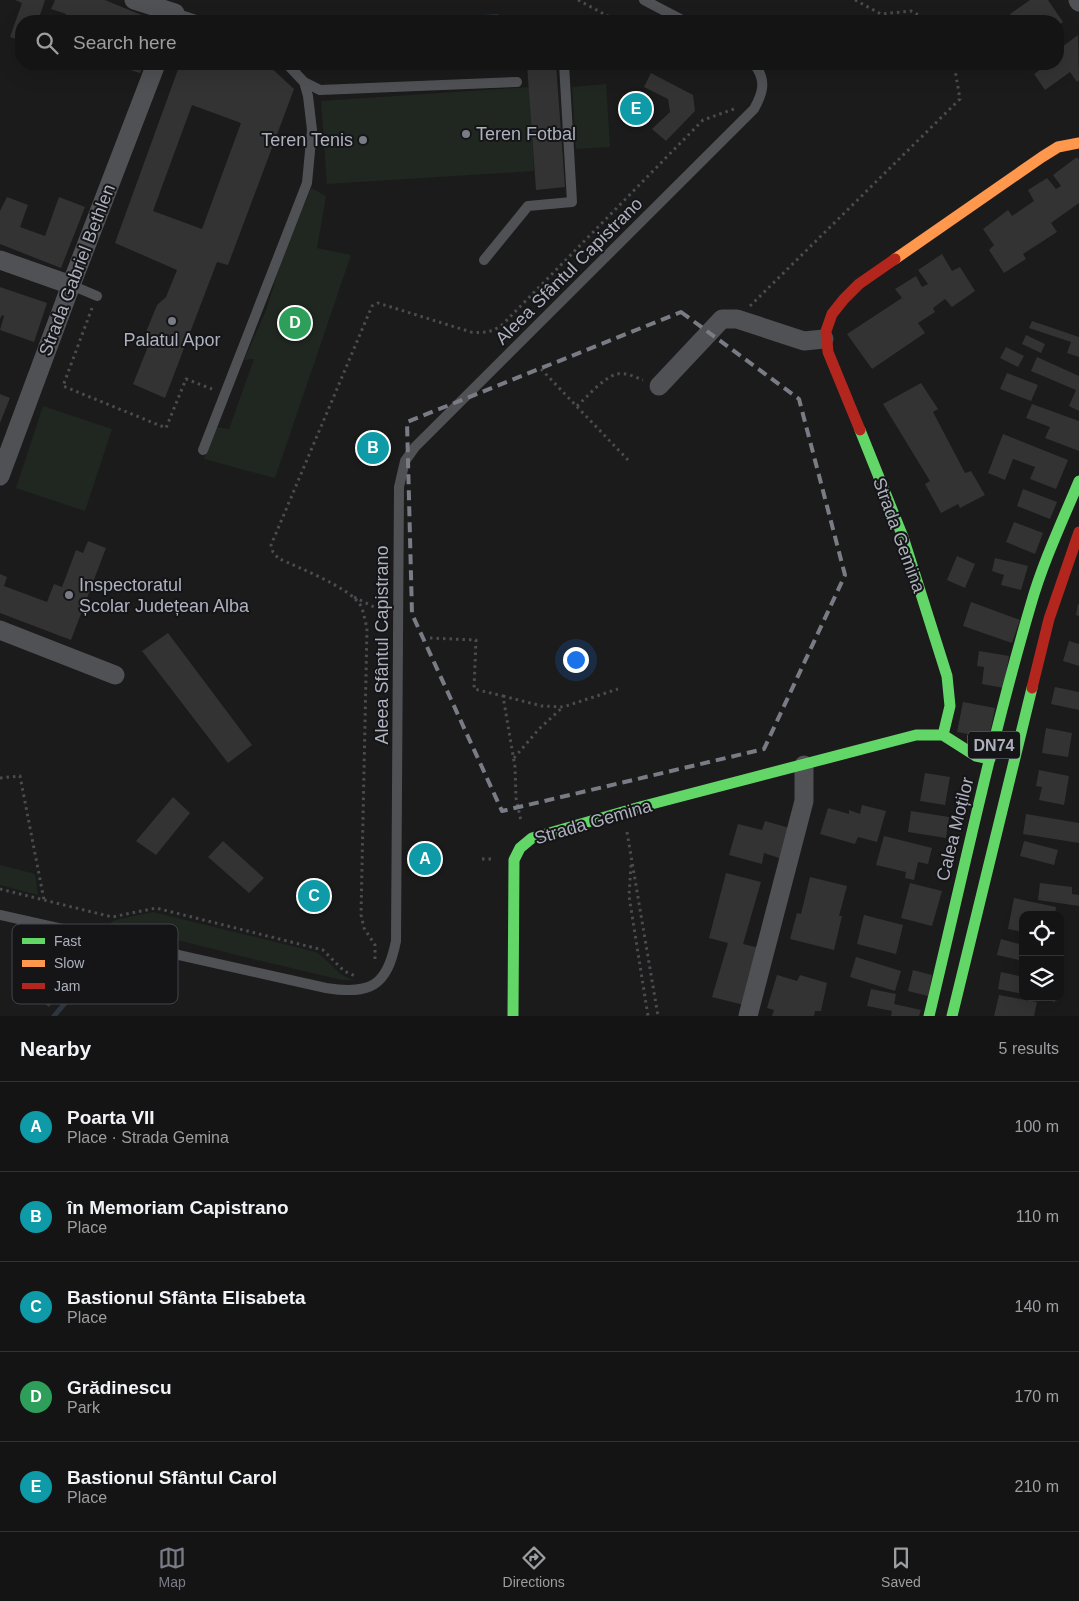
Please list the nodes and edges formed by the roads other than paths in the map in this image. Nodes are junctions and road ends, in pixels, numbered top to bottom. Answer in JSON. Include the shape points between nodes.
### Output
{"nodes":[{"id":1,"x":134,"y":0,"type":"edge"},
{"id":2,"x":644,"y":0,"type":"edge"},
{"id":3,"x":169,"y":15,"type":"edge"},
{"id":4,"x":673,"y":15,"type":"edge"},
{"id":5,"x":154,"y":70,"type":"edge"},
{"id":6,"x":293,"y":70,"type":"edge"},
{"id":7,"x":564,"y":70,"type":"edge"},
{"id":8,"x":757,"y":70,"type":"edge"},
{"id":9,"x":304,"y":82,"type":"junction"},
{"id":10,"x":517,"y":82,"type":"dead end"},
{"id":11,"x":1079,"y":143,"type":"edge"},
{"id":12,"x":0,"y":260,"type":"edge"},
{"id":13,"x":484,"y":260,"type":"dead end"},
{"id":14,"x":71,"y":285,"type":"junction"},
{"id":15,"x":97,"y":296,"type":"road end"},
{"id":16,"x":824,"y":338,"type":"junction"},
{"id":17,"x":659,"y":386,"type":"road end"},
{"id":18,"x":203,"y":450,"type":"dead end"},
{"id":19,"x":0,"y":476,"type":"edge"},
{"id":20,"x":1079,"y":481,"type":"edge"},
{"id":21,"x":1079,"y":532,"type":"edge"},
{"id":22,"x":0,"y":630,"type":"edge"},
{"id":23,"x":115,"y":675,"type":"dead end"},
{"id":24,"x":943,"y":735,"type":"junction"},
{"id":25,"x":990,"y":759,"type":"junction"},
{"id":26,"x":804,"y":765,"type":"junction"},
{"id":27,"x":0,"y":915,"type":"edge"},
{"id":28,"x":40,"y":924,"type":"edge"},
{"id":29,"x":178,"y":955,"type":"edge"},
{"id":30,"x":513,"y":1016,"type":"edge"},
{"id":31,"x":748,"y":1016,"type":"edge"},
{"id":32,"x":929,"y":1016,"type":"edge"},
{"id":33,"x":952,"y":1016,"type":"edge"}],
"edges":[{"from":1,"to":3,"type":"street"},
{"from":2,"to":4,"type":"lane"},
{"from":5,"to":14,"type":"street","name":"Strada Gabriel Bethlen"},
{"from":6,"to":9,"type":"lane"},
{"from":7,"to":13,"type":"lane","via":[[572,202],[528,206]]},
{"from":8,"to":29,"type":"lane","name":"Aleea Sfântul Capistrano","via":[[762,79],[762,95],[754,109],[422,440],[405,461],[399,487],[396,941],[392,960],[383,978],[366,988],[347,991]]},
{"from":9,"to":10,"type":"lane","via":[[320,90]]},
{"from":9,"to":18,"type":"lane","via":[[312,130],[307,183]]},
{"from":11,"to":16,"type":"street","via":[[1058,147],[1042,157],[859,284],[835,308],[826,322]]},
{"from":12,"to":14,"type":"street"},
{"from":14,"to":15,"type":"lane"},
{"from":14,"to":19,"type":"street","name":"Strada Gabriel Bethlen"},
{"from":16,"to":17,"type":"street","via":[[804,341],[737,319],[722,319]]},
{"from":16,"to":24,"type":"street","name":"Strada Gemina","via":[[903,537],[936,637],[950,693],[950,713]]},
{"from":20,"to":25,"type":"street","name":"Calea Moților","number":"DN74","via":[[1031,603]]},
{"from":21,"to":33,"type":"street","number":"DN74","via":[[1049,619]]},
{"from":22,"to":23,"type":"street"},
{"from":24,"to":25,"type":"street","via":[[976,756]]},
{"from":24,"to":26,"type":"street","name":"Strada Gemina","via":[[916,735]]},
{"from":25,"to":32,"type":"street","name":"Calea Moților","number":"DN74"},
{"from":26,"to":30,"type":"street","name":"Strada Gemina","via":[[526,841],[518,848],[514,860]]},
{"from":26,"to":31,"type":"street","via":[[804,802]]},
{"from":27,"to":28,"type":"lane","name":"Aleea Sfântul Capistrano"}]}
